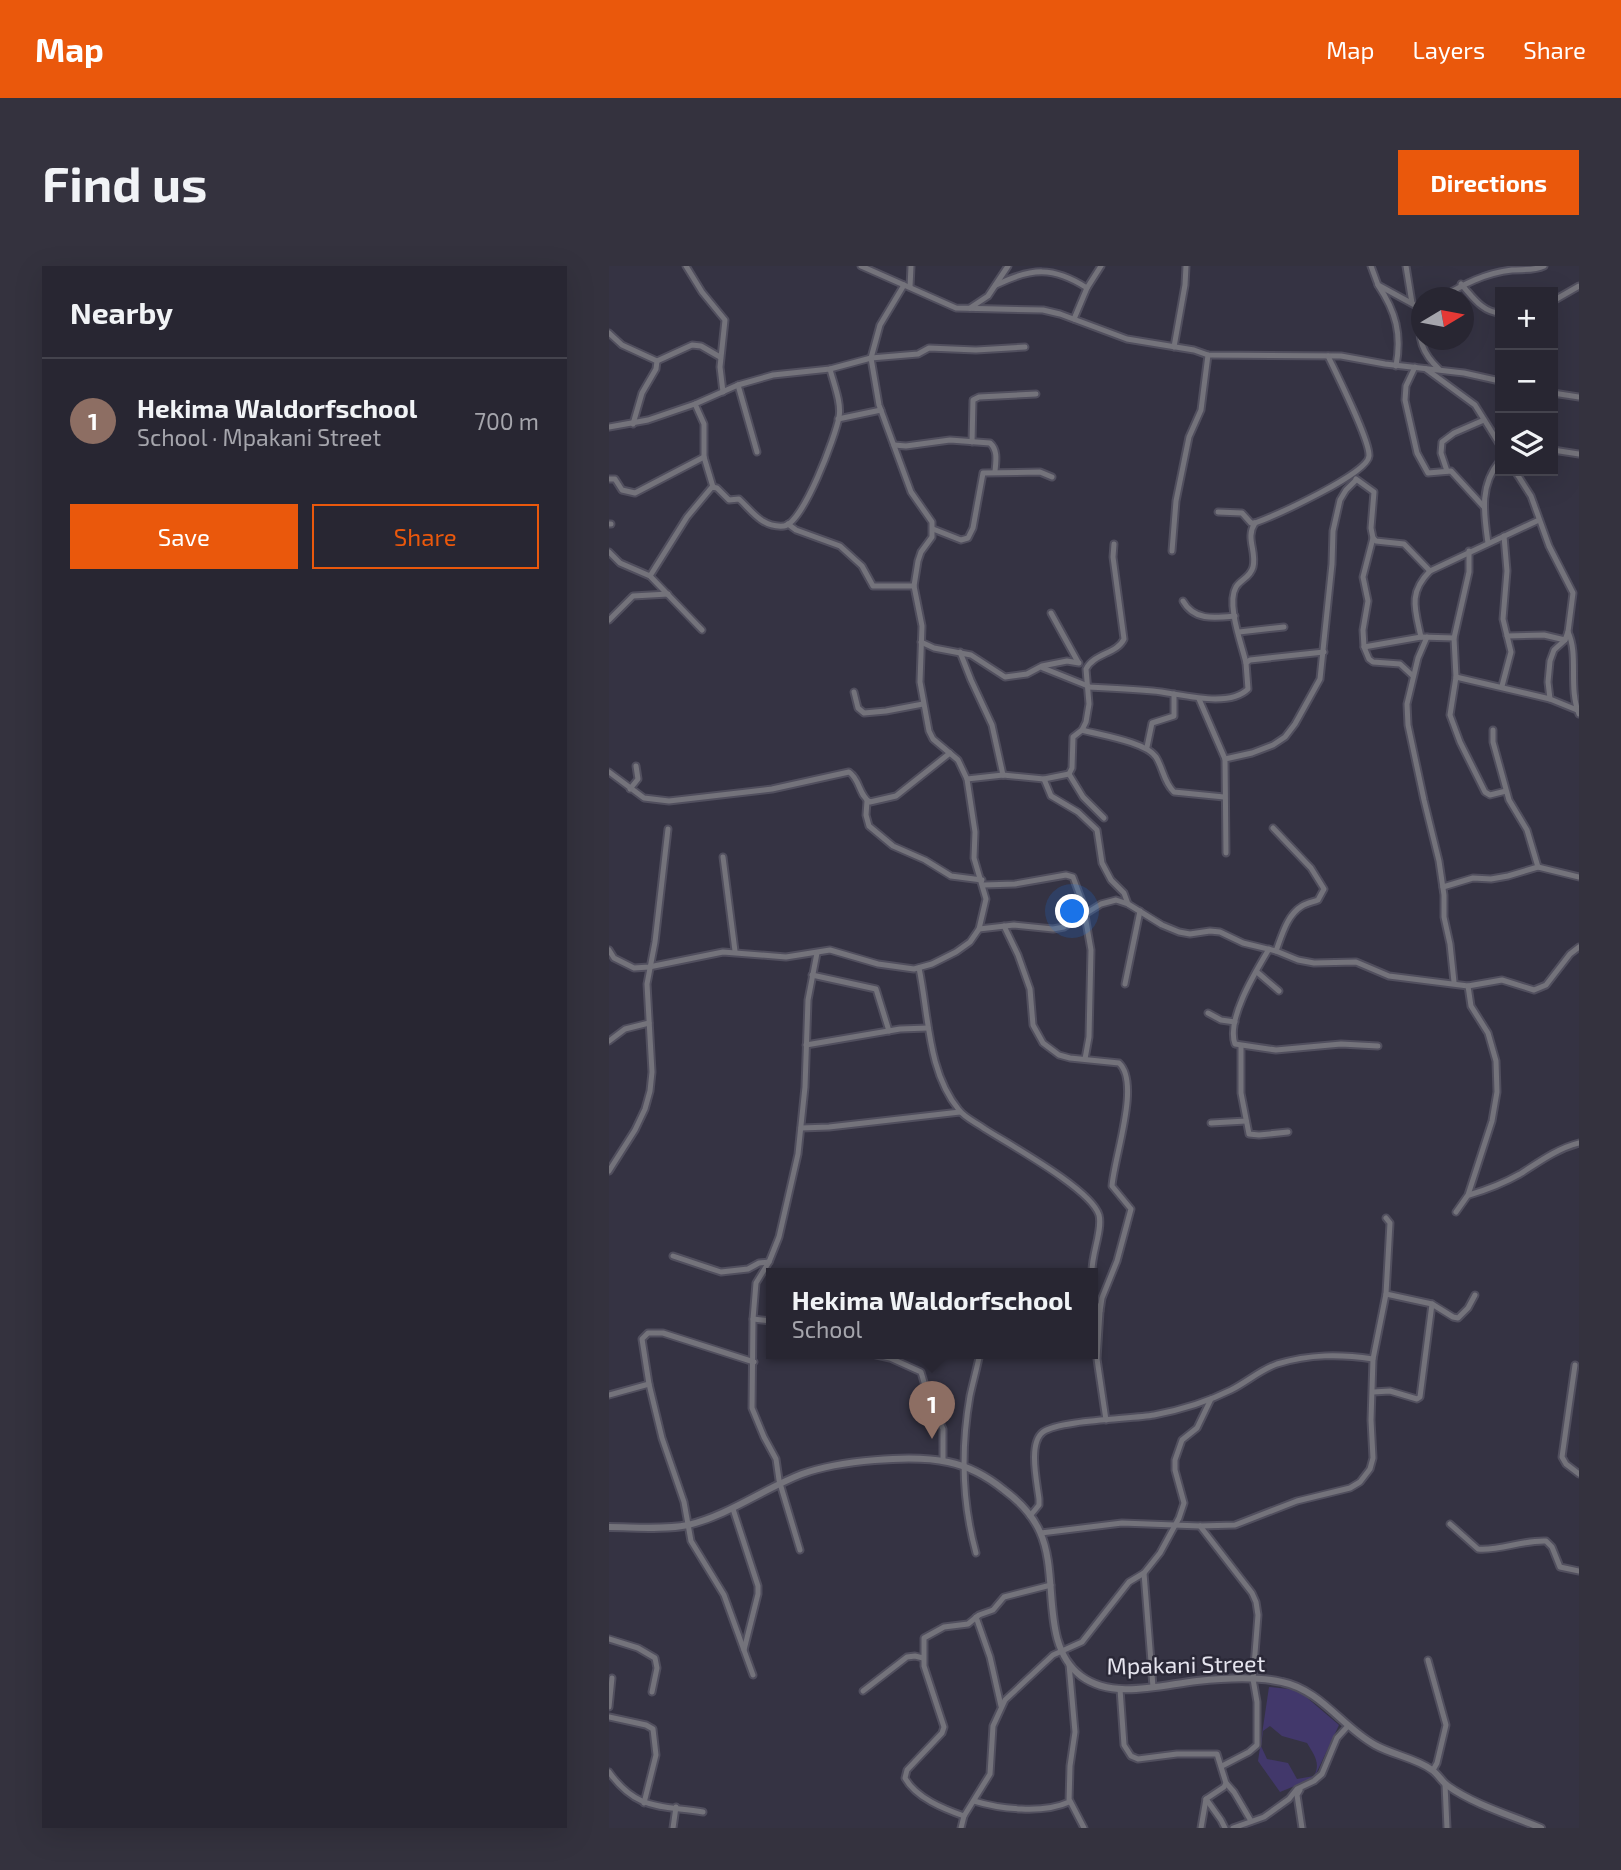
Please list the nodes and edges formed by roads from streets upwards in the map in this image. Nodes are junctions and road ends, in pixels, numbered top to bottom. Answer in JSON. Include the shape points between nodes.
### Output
{"nodes":[{"id":1,"x":687,"y":266,"type":"edge"},
{"id":2,"x":861,"y":266,"type":"edge"},
{"id":3,"x":911,"y":266,"type":"edge"},
{"id":4,"x":1008,"y":266,"type":"edge"},
{"id":5,"x":1101,"y":266,"type":"edge"},
{"id":6,"x":1186,"y":266,"type":"edge"},
{"id":7,"x":1371,"y":266,"type":"edge"},
{"id":8,"x":1406,"y":266,"type":"edge"},
{"id":9,"x":1481,"y":266,"type":"edge"},
{"id":10,"x":1545,"y":266,"type":"edge"},
{"id":11,"x":1487,"y":275,"type":"junction"},
{"id":12,"x":996,"y":285,"type":"junction"},
{"id":13,"x":1378,"y":285,"type":"junction"},
{"id":14,"x":1461,"y":285,"type":"junction"},
{"id":15,"x":907,"y":286,"type":"junction"},
{"id":16,"x":1579,"y":286,"type":"edge"},
{"id":17,"x":1458,"y":287,"type":"edge"},
{"id":18,"x":1087,"y":288,"type":"junction"},
{"id":19,"x":1411,"y":297,"type":"edge"},
{"id":20,"x":1558,"y":298,"type":"edge"},
{"id":21,"x":1411,"y":302,"type":"edge"},
{"id":22,"x":967,"y":309,"type":"junction"},
{"id":23,"x":1495,"y":312,"type":"edge"},
{"id":24,"x":1074,"y":319,"type":"junction"},
{"id":25,"x":609,"y":333,"type":"edge"},
{"id":26,"x":1025,"y":347,"type":"dead end"},
{"id":27,"x":1174,"y":347,"type":"junction"},
{"id":28,"x":1423,"y":350,"type":"edge"},
{"id":29,"x":1208,"y":355,"type":"junction"},
{"id":30,"x":720,"y":356,"type":"junction"},
{"id":31,"x":1328,"y":356,"type":"junction"},
{"id":32,"x":871,"y":358,"type":"junction"},
{"id":33,"x":657,"y":361,"type":"junction"},
{"id":34,"x":1396,"y":366,"type":"junction"},
{"id":35,"x":1415,"y":367,"type":"junction"},
{"id":36,"x":1423,"y":367,"type":"junction"},
{"id":37,"x":830,"y":369,"type":"junction"},
{"id":38,"x":1439,"y":369,"type":"junction"},
{"id":39,"x":1495,"y":380,"type":"edge"},
{"id":40,"x":738,"y":385,"type":"junction"},
{"id":41,"x":723,"y":392,"type":"junction"},
{"id":42,"x":1036,"y":394,"type":"dead end"},
{"id":43,"x":1558,"y":394,"type":"edge"},
{"id":44,"x":1579,"y":397,"type":"edge"},
{"id":45,"x":695,"y":404,"type":"junction"},
{"id":46,"x":881,"y":410,"type":"junction"},
{"id":47,"x":838,"y":419,"type":"junction"},
{"id":48,"x":1484,"y":420,"type":"junction"},
{"id":49,"x":633,"y":424,"type":"junction"},
{"id":50,"x":609,"y":426,"type":"edge"},
{"id":51,"x":1495,"y":437,"type":"edge"},
{"id":52,"x":972,"y":442,"type":"junction"},
{"id":53,"x":894,"y":445,"type":"junction"},
{"id":54,"x":1558,"y":451,"type":"edge"},
{"id":55,"x":757,"y":452,"type":"dead end"},
{"id":56,"x":1579,"y":454,"type":"edge"},
{"id":57,"x":704,"y":457,"type":"junction"},
{"id":58,"x":1495,"y":468,"type":"edge"},
{"id":59,"x":995,"y":471,"type":"junction"},
{"id":60,"x":1447,"y":471,"type":"junction"},
{"id":61,"x":1518,"y":476,"type":"edge"},
{"id":62,"x":1052,"y":477,"type":"dead end"},
{"id":63,"x":1354,"y":477,"type":"junction"},
{"id":64,"x":609,"y":479,"type":"edge"},
{"id":65,"x":713,"y":487,"type":"junction"},
{"id":66,"x":1483,"y":508,"type":"junction"},
{"id":67,"x":1218,"y":512,"type":"dead end"},
{"id":68,"x":1539,"y":520,"type":"junction"},
{"id":69,"x":1255,"y":523,"type":"junction"},
{"id":70,"x":788,"y":524,"type":"junction"},
{"id":71,"x":933,"y":529,"type":"junction"},
{"id":72,"x":1504,"y":536,"type":"junction"},
{"id":73,"x":1373,"y":538,"type":"junction"},
{"id":74,"x":1489,"y":543,"type":"junction"},
{"id":75,"x":1114,"y":544,"type":"dead end"},
{"id":76,"x":1172,"y":551,"type":"dead end"},
{"id":77,"x":1469,"y":551,"type":"junction"},
{"id":78,"x":609,"y":552,"type":"edge"},
{"id":79,"x":1430,"y":570,"type":"junction"},
{"id":80,"x":650,"y":576,"type":"junction"},
{"id":81,"x":914,"y":586,"type":"junction"},
{"id":82,"x":668,"y":594,"type":"junction"},
{"id":83,"x":1183,"y":601,"type":"dead end"},
{"id":84,"x":1051,"y":613,"type":"dead end"},
{"id":85,"x":1235,"y":616,"type":"junction"},
{"id":86,"x":609,"y":620,"type":"edge"},
{"id":87,"x":1284,"y":627,"type":"dead end"},
{"id":88,"x":702,"y":630,"type":"dead end"},
{"id":89,"x":1239,"y":632,"type":"junction"},
{"id":90,"x":1568,"y":632,"type":"junction"},
{"id":91,"x":1507,"y":636,"type":"junction"},
{"id":92,"x":1424,"y":637,"type":"junction"},
{"id":93,"x":1454,"y":638,"type":"junction"},
{"id":94,"x":1565,"y":640,"type":"junction"},
{"id":95,"x":921,"y":642,"type":"junction"},
{"id":96,"x":1578,"y":644,"type":"edge"},
{"id":97,"x":1364,"y":647,"type":"junction"},
{"id":98,"x":960,"y":652,"type":"junction"},
{"id":99,"x":1324,"y":652,"type":"junction"},
{"id":100,"x":1079,"y":663,"type":"junction"},
{"id":101,"x":1246,"y":663,"type":"junction"},
{"id":102,"x":1040,"y":668,"type":"junction"},
{"id":103,"x":1086,"y":669,"type":"junction"},
{"id":104,"x":1413,"y":676,"type":"junction"},
{"id":105,"x":1456,"y":677,"type":"junction"},
{"id":106,"x":1088,"y":686,"type":"junction"},
{"id":107,"x":1502,"y":687,"type":"junction"},
{"id":108,"x":855,"y":692,"type":"dead end"},
{"id":109,"x":1174,"y":694,"type":"junction"},
{"id":110,"x":1577,"y":696,"type":"edge"},
{"id":111,"x":1199,"y":699,"type":"junction"},
{"id":112,"x":1550,"y":699,"type":"junction"},
{"id":113,"x":923,"y":704,"type":"junction"},
{"id":114,"x":1578,"y":712,"type":"edge"},
{"id":115,"x":1082,"y":730,"type":"junction"},
{"id":116,"x":1493,"y":730,"type":"dead end"},
{"id":117,"x":1147,"y":747,"type":"junction"},
{"id":118,"x":950,"y":753,"type":"junction"},
{"id":119,"x":1225,"y":759,"type":"junction"},
{"id":120,"x":636,"y":766,"type":"dead end"},
{"id":121,"x":609,"y":772,"type":"edge"},
{"id":122,"x":1069,"y":774,"type":"junction"},
{"id":123,"x":1003,"y":775,"type":"junction"},
{"id":124,"x":967,"y":779,"type":"junction"},
{"id":125,"x":1044,"y":779,"type":"junction"},
{"id":126,"x":630,"y":789,"type":"junction"},
{"id":127,"x":1506,"y":791,"type":"junction"},
{"id":128,"x":1224,"y":797,"type":"junction"},
{"id":129,"x":867,"y":801,"type":"junction"},
{"id":130,"x":1104,"y":818,"type":"dead end"},
{"id":131,"x":1273,"y":828,"type":"dead end"},
{"id":132,"x":668,"y":829,"type":"dead end"},
{"id":133,"x":1226,"y":853,"type":"dead end"},
{"id":134,"x":723,"y":857,"type":"dead end"},
{"id":135,"x":1538,"y":867,"type":"junction"},
{"id":136,"x":1579,"y":877,"type":"edge"},
{"id":137,"x":983,"y":882,"type":"junction"},
{"id":138,"x":1443,"y":887,"type":"junction"},
{"id":139,"x":1128,"y":904,"type":"junction"},
{"id":140,"x":1140,"y":911,"type":"junction"},
{"id":141,"x":1085,"y":916,"type":"junction"},
{"id":142,"x":1004,"y":926,"type":"junction"},
{"id":143,"x":979,"y":929,"type":"junction"},
{"id":144,"x":1579,"y":947,"type":"edge"},
{"id":145,"x":1269,"y":949,"type":"junction"},
{"id":146,"x":609,"y":950,"type":"edge"},
{"id":147,"x":735,"y":951,"type":"junction"},
{"id":148,"x":1276,"y":951,"type":"junction"},
{"id":149,"x":817,"y":953,"type":"junction"},
{"id":150,"x":649,"y":967,"type":"junction"},
{"id":151,"x":919,"y":968,"type":"junction"},
{"id":152,"x":1257,"y":972,"type":"junction"},
{"id":153,"x":812,"y":975,"type":"junction"},
{"id":154,"x":1454,"y":982,"type":"junction"},
{"id":155,"x":1125,"y":984,"type":"dead end"},
{"id":156,"x":1468,"y":985,"type":"junction"},
{"id":157,"x":1279,"y":991,"type":"dead end"},
{"id":158,"x":1208,"y":1013,"type":"dead end"},
{"id":159,"x":1235,"y":1022,"type":"junction"},
{"id":160,"x":649,"y":1023,"type":"junction"},
{"id":161,"x":929,"y":1028,"type":"junction"},
{"id":162,"x":889,"y":1031,"type":"junction"},
{"id":163,"x":609,"y":1041,"type":"edge"},
{"id":164,"x":806,"y":1045,"type":"junction"},
{"id":165,"x":1378,"y":1046,"type":"dead end"},
{"id":166,"x":1241,"y":1047,"type":"junction"},
{"id":167,"x":1085,"y":1059,"type":"junction"},
{"id":168,"x":960,"y":1112,"type":"junction"},
{"id":169,"x":1246,"y":1121,"type":"junction"},
{"id":170,"x":1211,"y":1123,"type":"dead end"},
{"id":171,"x":801,"y":1128,"type":"junction"},
{"id":172,"x":1288,"y":1132,"type":"dead end"},
{"id":173,"x":1579,"y":1143,"type":"edge"},
{"id":174,"x":609,"y":1171,"type":"edge"},
{"id":175,"x":1468,"y":1195,"type":"junction"},
{"id":176,"x":1456,"y":1212,"type":"dead end"},
{"id":177,"x":1386,"y":1218,"type":"dead end"},
{"id":178,"x":673,"y":1256,"type":"dead end"},
{"id":179,"x":769,"y":1262,"type":"junction"},
{"id":180,"x":1092,"y":1268,"type":"edge"},
{"id":181,"x":748,"y":1269,"type":"junction"},
{"id":182,"x":756,"y":1283,"type":"junction"},
{"id":183,"x":1386,"y":1294,"type":"junction"},
{"id":184,"x":1475,"y":1296,"type":"dead end"},
{"id":185,"x":1431,"y":1304,"type":"junction"},
{"id":186,"x":1098,"y":1308,"type":"edge"},
{"id":187,"x":1100,"y":1311,"type":"junction"},
{"id":188,"x":753,"y":1319,"type":"junction"},
{"id":189,"x":766,"y":1320,"type":"edge"},
{"id":190,"x":1098,"y":1343,"type":"edge"},
{"id":191,"x":892,"y":1359,"type":"edge"},
{"id":192,"x":979,"y":1359,"type":"edge"},
{"id":193,"x":1097,"y":1359,"type":"edge"},
{"id":194,"x":1373,"y":1359,"type":"junction"},
{"id":195,"x":754,"y":1362,"type":"junction"},
{"id":196,"x":1575,"y":1365,"type":"dead end"},
{"id":197,"x":649,"y":1384,"type":"junction"},
{"id":198,"x":1373,"y":1392,"type":"junction"},
{"id":199,"x":609,"y":1395,"type":"edge"},
{"id":200,"x":1211,"y":1399,"type":"junction"},
{"id":201,"x":1106,"y":1420,"type":"junction"},
{"id":202,"x":943,"y":1461,"type":"junction"},
{"id":203,"x":964,"y":1467,"type":"junction"},
{"id":204,"x":1579,"y":1474,"type":"edge"},
{"id":205,"x":780,"y":1486,"type":"junction"},
{"id":206,"x":733,"y":1509,"type":"junction"},
{"id":207,"x":1030,"y":1516,"type":"junction"},
{"id":208,"x":689,"y":1524,"type":"junction"},
{"id":209,"x":1450,"y":1524,"type":"dead end"},
{"id":210,"x":1174,"y":1525,"type":"junction"},
{"id":211,"x":1200,"y":1526,"type":"junction"},
{"id":212,"x":609,"y":1527,"type":"edge"},
{"id":213,"x":1041,"y":1533,"type":"junction"},
{"id":214,"x":800,"y":1550,"type":"dead end"},
{"id":215,"x":976,"y":1553,"type":"dead end"},
{"id":216,"x":1579,"y":1571,"type":"edge"},
{"id":217,"x":1144,"y":1573,"type":"junction"},
{"id":218,"x":1051,"y":1585,"type":"junction"},
{"id":219,"x":976,"y":1617,"type":"junction"},
{"id":220,"x":609,"y":1639,"type":"edge"},
{"id":221,"x":744,"y":1650,"type":"junction"},
{"id":222,"x":1062,"y":1650,"type":"junction"},
{"id":223,"x":923,"y":1658,"type":"junction"},
{"id":224,"x":1428,"y":1660,"type":"dead end"},
{"id":225,"x":1069,"y":1664,"type":"junction"},
{"id":226,"x":753,"y":1675,"type":"dead end"},
{"id":227,"x":612,"y":1678,"type":"dead end"},
{"id":228,"x":1253,"y":1679,"type":"junction"},
{"id":229,"x":1153,"y":1686,"type":"junction"},
{"id":230,"x":1120,"y":1689,"type":"junction"},
{"id":231,"x":863,"y":1691,"type":"dead end"},
{"id":232,"x":652,"y":1692,"type":"dead end"},
{"id":233,"x":1001,"y":1706,"type":"junction"},
{"id":234,"x":609,"y":1707,"type":"edge"},
{"id":235,"x":609,"y":1717,"type":"edge"},
{"id":236,"x":1348,"y":1726,"type":"junction"},
{"id":237,"x":1221,"y":1766,"type":"junction"},
{"id":238,"x":1433,"y":1770,"type":"junction"},
{"id":239,"x":609,"y":1772,"type":"edge"},
{"id":240,"x":1325,"y":1774,"type":"dead end"},
{"id":241,"x":1226,"y":1783,"type":"junction"},
{"id":242,"x":1445,"y":1784,"type":"junction"},
{"id":243,"x":1206,"y":1799,"type":"junction"},
{"id":244,"x":974,"y":1801,"type":"junction"},
{"id":245,"x":1070,"y":1801,"type":"junction"},
{"id":246,"x":644,"y":1803,"type":"junction"},
{"id":247,"x":675,"y":1807,"type":"junction"},
{"id":248,"x":703,"y":1812,"type":"dead end"},
{"id":249,"x":964,"y":1816,"type":"junction"},
{"id":250,"x":1251,"y":1821,"type":"junction"},
{"id":251,"x":673,"y":1828,"type":"edge"},
{"id":252,"x":961,"y":1828,"type":"edge"},
{"id":253,"x":1084,"y":1828,"type":"edge"},
{"id":254,"x":1201,"y":1828,"type":"edge"},
{"id":255,"x":1225,"y":1828,"type":"edge"},
{"id":256,"x":1233,"y":1828,"type":"edge"},
{"id":257,"x":1302,"y":1828,"type":"edge"},
{"id":258,"x":1447,"y":1828,"type":"edge"},
{"id":259,"x":1541,"y":1828,"type":"edge"}],
"edges":[{"from":1,"to":30,"type":"street","via":[[725,320]]},
{"from":2,"to":15,"type":"street"},
{"from":3,"to":15,"type":"street"},
{"from":4,"to":12,"type":"street"},
{"from":5,"to":18,"type":"street"},
{"from":6,"to":27,"type":"street"},
{"from":7,"to":13,"type":"street"},
{"from":8,"to":19,"type":"street"},
{"from":9,"to":11,"type":"street"},
{"from":10,"to":11,"type":"street"},
{"from":11,"to":14,"type":"street"},
{"from":12,"to":18,"type":"street","via":[[1034,272],[1061,274]]},
{"from":12,"to":22,"type":"street","via":[[982,302]]},
{"from":13,"to":21,"type":"street"},
{"from":13,"to":34,"type":"street","via":[[1400,335]]},
{"from":14,"to":17,"type":"street"},
{"from":14,"to":23,"type":"street","via":[[1482,307]]},
{"from":15,"to":22,"type":"street"},
{"from":15,"to":32,"type":"street","via":[[880,325]]},
{"from":16,"to":20,"type":"street"},
{"from":18,"to":24,"type":"street"},
{"from":22,"to":24,"type":"street","via":[[1043,310]]},
{"from":24,"to":27,"type":"street","via":[[1127,339]]},
{"from":25,"to":33,"type":"street","via":[[622,345]]},
{"from":26,"to":32,"type":"street","via":[[929,348],[918,354]]},
{"from":27,"to":29,"type":"street"},
{"from":28,"to":38,"type":"street"},
{"from":29,"to":31,"type":"street"},
{"from":29,"to":76,"type":"street","via":[[1201,410],[1189,437],[1176,501]]},
{"from":30,"to":33,"type":"street","via":[[692,345]]},
{"from":30,"to":41,"type":"street"},
{"from":31,"to":34,"type":"street"},
{"from":31,"to":63,"type":"street","via":[[1368,450],[1368,460]]},
{"from":32,"to":37,"type":"street"},
{"from":32,"to":46,"type":"street"},
{"from":33,"to":49,"type":"street"},
{"from":34,"to":35,"type":"street"},
{"from":35,"to":36,"type":"street"},
{"from":35,"to":60,"type":"street","via":[[1404,393],[1417,453],[1428,473]]},
{"from":36,"to":38,"type":"street"},
{"from":36,"to":48,"type":"street","via":[[1469,400]]},
{"from":37,"to":40,"type":"street","via":[[773,375]]},
{"from":37,"to":47,"type":"street"},
{"from":38,"to":39,"type":"street"},
{"from":40,"to":41,"type":"street"},
{"from":40,"to":55,"type":"street"},
{"from":41,"to":45,"type":"street"},
{"from":42,"to":52,"type":"street","via":[[973,400]]},
{"from":43,"to":44,"type":"street"},
{"from":45,"to":49,"type":"street"},
{"from":45,"to":57,"type":"street","via":[[704,425]]},
{"from":46,"to":47,"type":"street"},
{"from":46,"to":53,"type":"street"},
{"from":47,"to":70,"type":"street","via":[[815,486]]},
{"from":48,"to":51,"type":"street"},
{"from":48,"to":60,"type":"street","via":[[1442,442]]},
{"from":49,"to":50,"type":"street"},
{"from":52,"to":53,"type":"street"},
{"from":52,"to":59,"type":"street","via":[[993,445]]},
{"from":53,"to":71,"type":"street","via":[[913,496]]},
{"from":54,"to":56,"type":"street"},
{"from":57,"to":64,"type":"street","via":[[635,493],[622,490]]},
{"from":57,"to":65,"type":"street"},
{"from":58,"to":66,"type":"street"},
{"from":59,"to":62,"type":"street","via":[[1040,472]]},
{"from":59,"to":71,"type":"street","via":[[981,474],[968,538],[961,540]]},
{"from":60,"to":66,"type":"street","via":[[1454,472]]},
{"from":61,"to":68,"type":"street"},
{"from":63,"to":69,"type":"street"},
{"from":63,"to":73,"type":"street","via":[[1374,492]]},
{"from":63,"to":99,"type":"street","via":[[1340,500],[1333,531]]},
{"from":65,"to":70,"type":"street","via":[[729,500],[739,499],[758,519]]},
{"from":65,"to":80,"type":"street","via":[[687,517]]},
{"from":66,"to":74,"type":"street"},
{"from":67,"to":69,"type":"street","via":[[1242,513]]},
{"from":68,"to":72,"type":"street"},
{"from":68,"to":90,"type":"street","via":[[1573,593]]},
{"from":69,"to":85,"type":"street","via":[[1250,538],[1253,569],[1234,590]]},
{"from":70,"to":81,"type":"street","via":[[840,546],[862,566],[873,586]]},
{"from":71,"to":81,"type":"street","via":[[921,552]]},
{"from":72,"to":74,"type":"street"},
{"from":72,"to":91,"type":"street"},
{"from":73,"to":79,"type":"street","via":[[1404,544]]},
{"from":73,"to":97,"type":"street","via":[[1363,573],[1368,601]]},
{"from":74,"to":77,"type":"street"},
{"from":75,"to":103,"type":"street","via":[[1124,639],[1121,646]]},
{"from":77,"to":79,"type":"street"},
{"from":77,"to":93,"type":"street","via":[[1469,572]]},
{"from":78,"to":80,"type":"street"},
{"from":79,"to":92,"type":"street","via":[[1415,590],[1414,606]]},
{"from":80,"to":82,"type":"street"},
{"from":81,"to":95,"type":"street"},
{"from":82,"to":86,"type":"street","via":[[633,596]]},
{"from":82,"to":88,"type":"street"},
{"from":83,"to":85,"type":"street","via":[[1194,614]]},
{"from":84,"to":100,"type":"street"},
{"from":85,"to":89,"type":"street"},
{"from":87,"to":89,"type":"street"},
{"from":89,"to":101,"type":"street"},
{"from":90,"to":94,"type":"street"},
{"from":90,"to":96,"type":"street"},
{"from":91,"to":94,"type":"street","via":[[1544,635]]},
{"from":91,"to":107,"type":"street","via":[[1511,652]]},
{"from":92,"to":93,"type":"street"},
{"from":92,"to":97,"type":"street"},
{"from":92,"to":104,"type":"street"},
{"from":93,"to":105,"type":"street"},
{"from":94,"to":112,"type":"street","via":[[1550,661]]},
{"from":95,"to":98,"type":"street"},
{"from":95,"to":113,"type":"street"},
{"from":96,"to":110,"type":"street"},
{"from":97,"to":104,"type":"street","via":[[1373,662],[1400,664]]},
{"from":98,"to":102,"type":"street","via":[[1005,677]]},
{"from":98,"to":123,"type":"street","via":[[992,724]]},
{"from":99,"to":101,"type":"street"},
{"from":99,"to":119,"type":"street","via":[[1319,679],[1289,733],[1273,745]]},
{"from":100,"to":102,"type":"street","via":[[1067,661]]},
{"from":100,"to":103,"type":"street"},
{"from":101,"to":111,"type":"street","via":[[1246,692]]},
{"from":102,"to":106,"type":"street"},
{"from":103,"to":106,"type":"street"},
{"from":104,"to":138,"type":"street","via":[[1408,725]]},
{"from":105,"to":107,"type":"street"},
{"from":105,"to":127,"type":"street","via":[[1450,715],[1460,742],[1488,795]]},
{"from":106,"to":109,"type":"street"},
{"from":106,"to":115,"type":"street","via":[[1088,713]]},
{"from":107,"to":112,"type":"street"},
{"from":108,"to":113,"type":"street","via":[[863,713]]},
{"from":109,"to":111,"type":"street"},
{"from":109,"to":117,"type":"street","via":[[1174,716],[1152,723]]},
{"from":110,"to":114,"type":"street"},
{"from":111,"to":119,"type":"street"},
{"from":112,"to":114,"type":"street"},
{"from":113,"to":118,"type":"street","via":[[933,739]]},
{"from":115,"to":117,"type":"street"},
{"from":115,"to":122,"type":"street","via":[[1073,737]]},
{"from":116,"to":127,"type":"street"},
{"from":117,"to":128,"type":"street","via":[[1171,789]]},
{"from":118,"to":124,"type":"street"},
{"from":118,"to":129,"type":"street","via":[[896,796]]},
{"from":119,"to":128,"type":"street"},
{"from":120,"to":126,"type":"street","via":[[638,779]]},
{"from":121,"to":126,"type":"street"},
{"from":122,"to":125,"type":"street"},
{"from":122,"to":130,"type":"street"},
{"from":123,"to":124,"type":"street"},
{"from":123,"to":125,"type":"street"},
{"from":124,"to":137,"type":"street","via":[[975,858]]},
{"from":125,"to":139,"type":"street","via":[[1051,796],[1097,830],[1102,863]]},
{"from":126,"to":129,"type":"street","via":[[643,798],[669,801],[772,789],[849,772]]},
{"from":127,"to":135,"type":"street","via":[[1527,830]]},
{"from":128,"to":133,"type":"street"},
{"from":129,"to":137,"type":"street","via":[[867,823],[893,846],[951,876]]},
{"from":131,"to":148,"type":"street","via":[[1324,889],[1318,900],[1294,913]]},
{"from":132,"to":150,"type":"street"},
{"from":134,"to":147,"type":"street"},
{"from":135,"to":136,"type":"street"},
{"from":135,"to":138,"type":"street"},
{"from":137,"to":141,"type":"street","via":[[1015,884],[1069,875]]},
{"from":137,"to":143,"type":"street","via":[[986,904]]},
{"from":138,"to":154,"type":"street"},
{"from":139,"to":140,"type":"street"},
{"from":139,"to":141,"type":"street","via":[[1108,901]]},
{"from":140,"to":145,"type":"street","via":[[1179,932],[1220,932]]},
{"from":140,"to":155,"type":"street"},
{"from":141,"to":142,"type":"street","via":[[1053,929]]},
{"from":141,"to":167,"type":"street","via":[[1092,962]]},
{"from":142,"to":143,"type":"street"},
{"from":142,"to":167,"type":"street","via":[[1030,989],[1037,1033],[1059,1055]]},
{"from":143,"to":151,"type":"street","via":[[956,952]]},
{"from":144,"to":156,"type":"street","via":[[1543,988],[1501,981]]},
{"from":145,"to":148,"type":"street"},
{"from":145,"to":152,"type":"street"},
{"from":146,"to":150,"type":"street","via":[[622,963]]},
{"from":147,"to":149,"type":"street","via":[[786,957]]},
{"from":147,"to":150,"type":"street"},
{"from":148,"to":154,"type":"street","via":[[1314,963],[1356,962],[1389,976]]},
{"from":149,"to":151,"type":"street","via":[[830,950],[878,964]]},
{"from":149,"to":153,"type":"street"},
{"from":150,"to":160,"type":"street"},
{"from":151,"to":161,"type":"street"},
{"from":152,"to":157,"type":"street"},
{"from":152,"to":159,"type":"street"},
{"from":153,"to":162,"type":"street","via":[[876,989]]},
{"from":153,"to":164,"type":"street"},
{"from":154,"to":156,"type":"street"},
{"from":156,"to":175,"type":"street","via":[[1471,1006],[1496,1061],[1497,1091]]},
{"from":158,"to":159,"type":"street"},
{"from":159,"to":166,"type":"street","via":[[1233,1040]]},
{"from":160,"to":163,"type":"street","via":[[625,1029]]},
{"from":160,"to":174,"type":"street","via":[[652,1072],[645,1109]]},
{"from":161,"to":162,"type":"street"},
{"from":161,"to":168,"type":"street","via":[[939,1072]]},
{"from":162,"to":164,"type":"street"},
{"from":164,"to":171,"type":"street"},
{"from":165,"to":166,"type":"street"},
{"from":166,"to":169,"type":"street"},
{"from":167,"to":187,"type":"street","via":[[1122,1065],[1126,1074],[1127,1103],[1112,1186],[1131,1209]]},
{"from":168,"to":171,"type":"street"},
{"from":168,"to":180,"type":"street","via":[[1055,1174],[1096,1209],[1100,1225]]},
{"from":169,"to":170,"type":"street"},
{"from":169,"to":172,"type":"street","via":[[1251,1135]]},
{"from":171,"to":179,"type":"street","via":[[789,1201]]},
{"from":173,"to":175,"type":"street"},
{"from":175,"to":176,"type":"street"},
{"from":177,"to":183,"type":"street","via":[[1390,1223]]},
{"from":178,"to":181,"type":"street","via":[[721,1272]]},
{"from":179,"to":181,"type":"street"},
{"from":179,"to":182,"type":"street"},
{"from":181,"to":182,"type":"street"},
{"from":182,"to":188,"type":"street"},
{"from":183,"to":185,"type":"street"},
{"from":183,"to":194,"type":"street"},
{"from":184,"to":185,"type":"street","via":[[1458,1318]]},
{"from":185,"to":198,"type":"street","via":[[1420,1397]]},
{"from":186,"to":187,"type":"street"},
{"from":187,"to":190,"type":"street"},
{"from":188,"to":189,"type":"street"},
{"from":188,"to":195,"type":"street"},
{"from":191,"to":202,"type":"street","via":[[921,1372],[943,1429]]},
{"from":192,"to":203,"type":"street","via":[[970,1395]]},
{"from":193,"to":201,"type":"street"},
{"from":194,"to":198,"type":"street"},
{"from":194,"to":200,"type":"street","via":[[1326,1354],[1276,1364]]},
{"from":195,"to":197,"type":"street","via":[[652,1332],[642,1339]]},
{"from":195,"to":205,"type":"street","via":[[752,1408],[776,1459]]},
{"from":196,"to":204,"type":"street","via":[[1562,1457]]},
{"from":197,"to":199,"type":"street"},
{"from":197,"to":208,"type":"street"},
{"from":198,"to":211,"type":"street","via":[[1373,1458],[1360,1482],[1235,1525]]},
{"from":200,"to":201,"type":"street","via":[[1153,1415]]},
{"from":200,"to":210,"type":"street","via":[[1196,1428],[1182,1440],[1175,1460],[1184,1503]]},
{"from":201,"to":207,"type":"street","via":[[1042,1433],[1035,1448],[1039,1505]]},
{"from":202,"to":203,"type":"street","name":"Mpakani Street"},
{"from":202,"to":205,"type":"street","name":"Mpakani Street","via":[[861,1462],[802,1475]]},
{"from":203,"to":207,"type":"street","name":"Mpakani Street","via":[[992,1481]]},
{"from":203,"to":215,"type":"street","via":[[966,1514]]},
{"from":205,"to":206,"type":"street","name":"Mpakani Street"},
{"from":205,"to":214,"type":"street"},
{"from":206,"to":208,"type":"street","name":"Mpakani Street"},
{"from":206,"to":221,"type":"street","via":[[758,1586]]},
{"from":207,"to":213,"type":"street","name":"Mpakani Street"},
{"from":208,"to":212,"type":"street","name":"Mpakani Street"},
{"from":208,"to":221,"type":"street","via":[[691,1541],[724,1595]]},
{"from":209,"to":216,"type":"street","via":[[1478,1549],[1546,1541],[1560,1567]]},
{"from":210,"to":211,"type":"street"},
{"from":210,"to":213,"type":"street","via":[[1122,1523]]},
{"from":210,"to":217,"type":"street"},
{"from":211,"to":228,"type":"street","via":[[1255,1597]]},
{"from":213,"to":218,"type":"street","name":"Mpakani Street"},
{"from":217,"to":222,"type":"street","via":[[1129,1582],[1082,1642]]},
{"from":217,"to":229,"type":"street"},
{"from":218,"to":219,"type":"street","via":[[1004,1597],[993,1610]]},
{"from":218,"to":222,"type":"street","name":"Mpakani Street"},
{"from":219,"to":223,"type":"street","via":[[963,1626],[926,1635]]},
{"from":219,"to":233,"type":"street"},
{"from":220,"to":232,"type":"street","via":[[653,1655],[657,1668]]},
{"from":221,"to":226,"type":"street"},
{"from":222,"to":225,"type":"street","name":"Mpakani Street"},
{"from":222,"to":233,"type":"street","via":[[1017,1686]]},
{"from":223,"to":231,"type":"street","via":[[907,1657]]},
{"from":223,"to":249,"type":"street","via":[[944,1727],[907,1770],[905,1779],[929,1799]]},
{"from":224,"to":238,"type":"street","via":[[1446,1725]]},
{"from":225,"to":230,"type":"street","name":"Mpakani Street","via":[[1089,1682]]},
{"from":225,"to":245,"type":"street","via":[[1075,1732]]},
{"from":227,"to":234,"type":"street"},
{"from":228,"to":229,"type":"street","name":"Mpakani Street"},
{"from":228,"to":236,"type":"street","name":"Mpakani Street","via":[[1280,1681],[1308,1692]]},
{"from":228,"to":237,"type":"street","via":[[1257,1745]]},
{"from":229,"to":230,"type":"street","name":"Mpakani Street"},
{"from":230,"to":237,"type":"street","via":[[1124,1745],[1132,1756],[1217,1754]]},
{"from":233,"to":244,"type":"street","via":[[993,1726],[990,1774]]},
{"from":235,"to":246,"type":"street","via":[[653,1728],[656,1755]]},
{"from":236,"to":238,"type":"street","name":"Mpakani Street","via":[[1375,1745]]},
{"from":236,"to":250,"type":"street","via":[[1337,1738],[1322,1774],[1264,1817]]},
{"from":237,"to":241,"type":"street"},
{"from":238,"to":242,"type":"street","name":"Mpakani Street"},
{"from":239,"to":246,"type":"street","via":[[622,1789]]},
{"from":240,"to":257,"type":"street","via":[[1297,1791]]},
{"from":241,"to":243,"type":"street"},
{"from":241,"to":250,"type":"street"},
{"from":242,"to":258,"type":"street"},
{"from":242,"to":259,"type":"street","name":"Mpakani Street"},
{"from":243,"to":254,"type":"street"},
{"from":243,"to":255,"type":"street"},
{"from":244,"to":245,"type":"street","via":[[1030,1810]]},
{"from":244,"to":249,"type":"street"},
{"from":245,"to":253,"type":"street"},
{"from":246,"to":247,"type":"street"},
{"from":247,"to":248,"type":"street"},
{"from":247,"to":251,"type":"street"},
{"from":249,"to":252,"type":"street"},
{"from":250,"to":256,"type":"street"}]}
